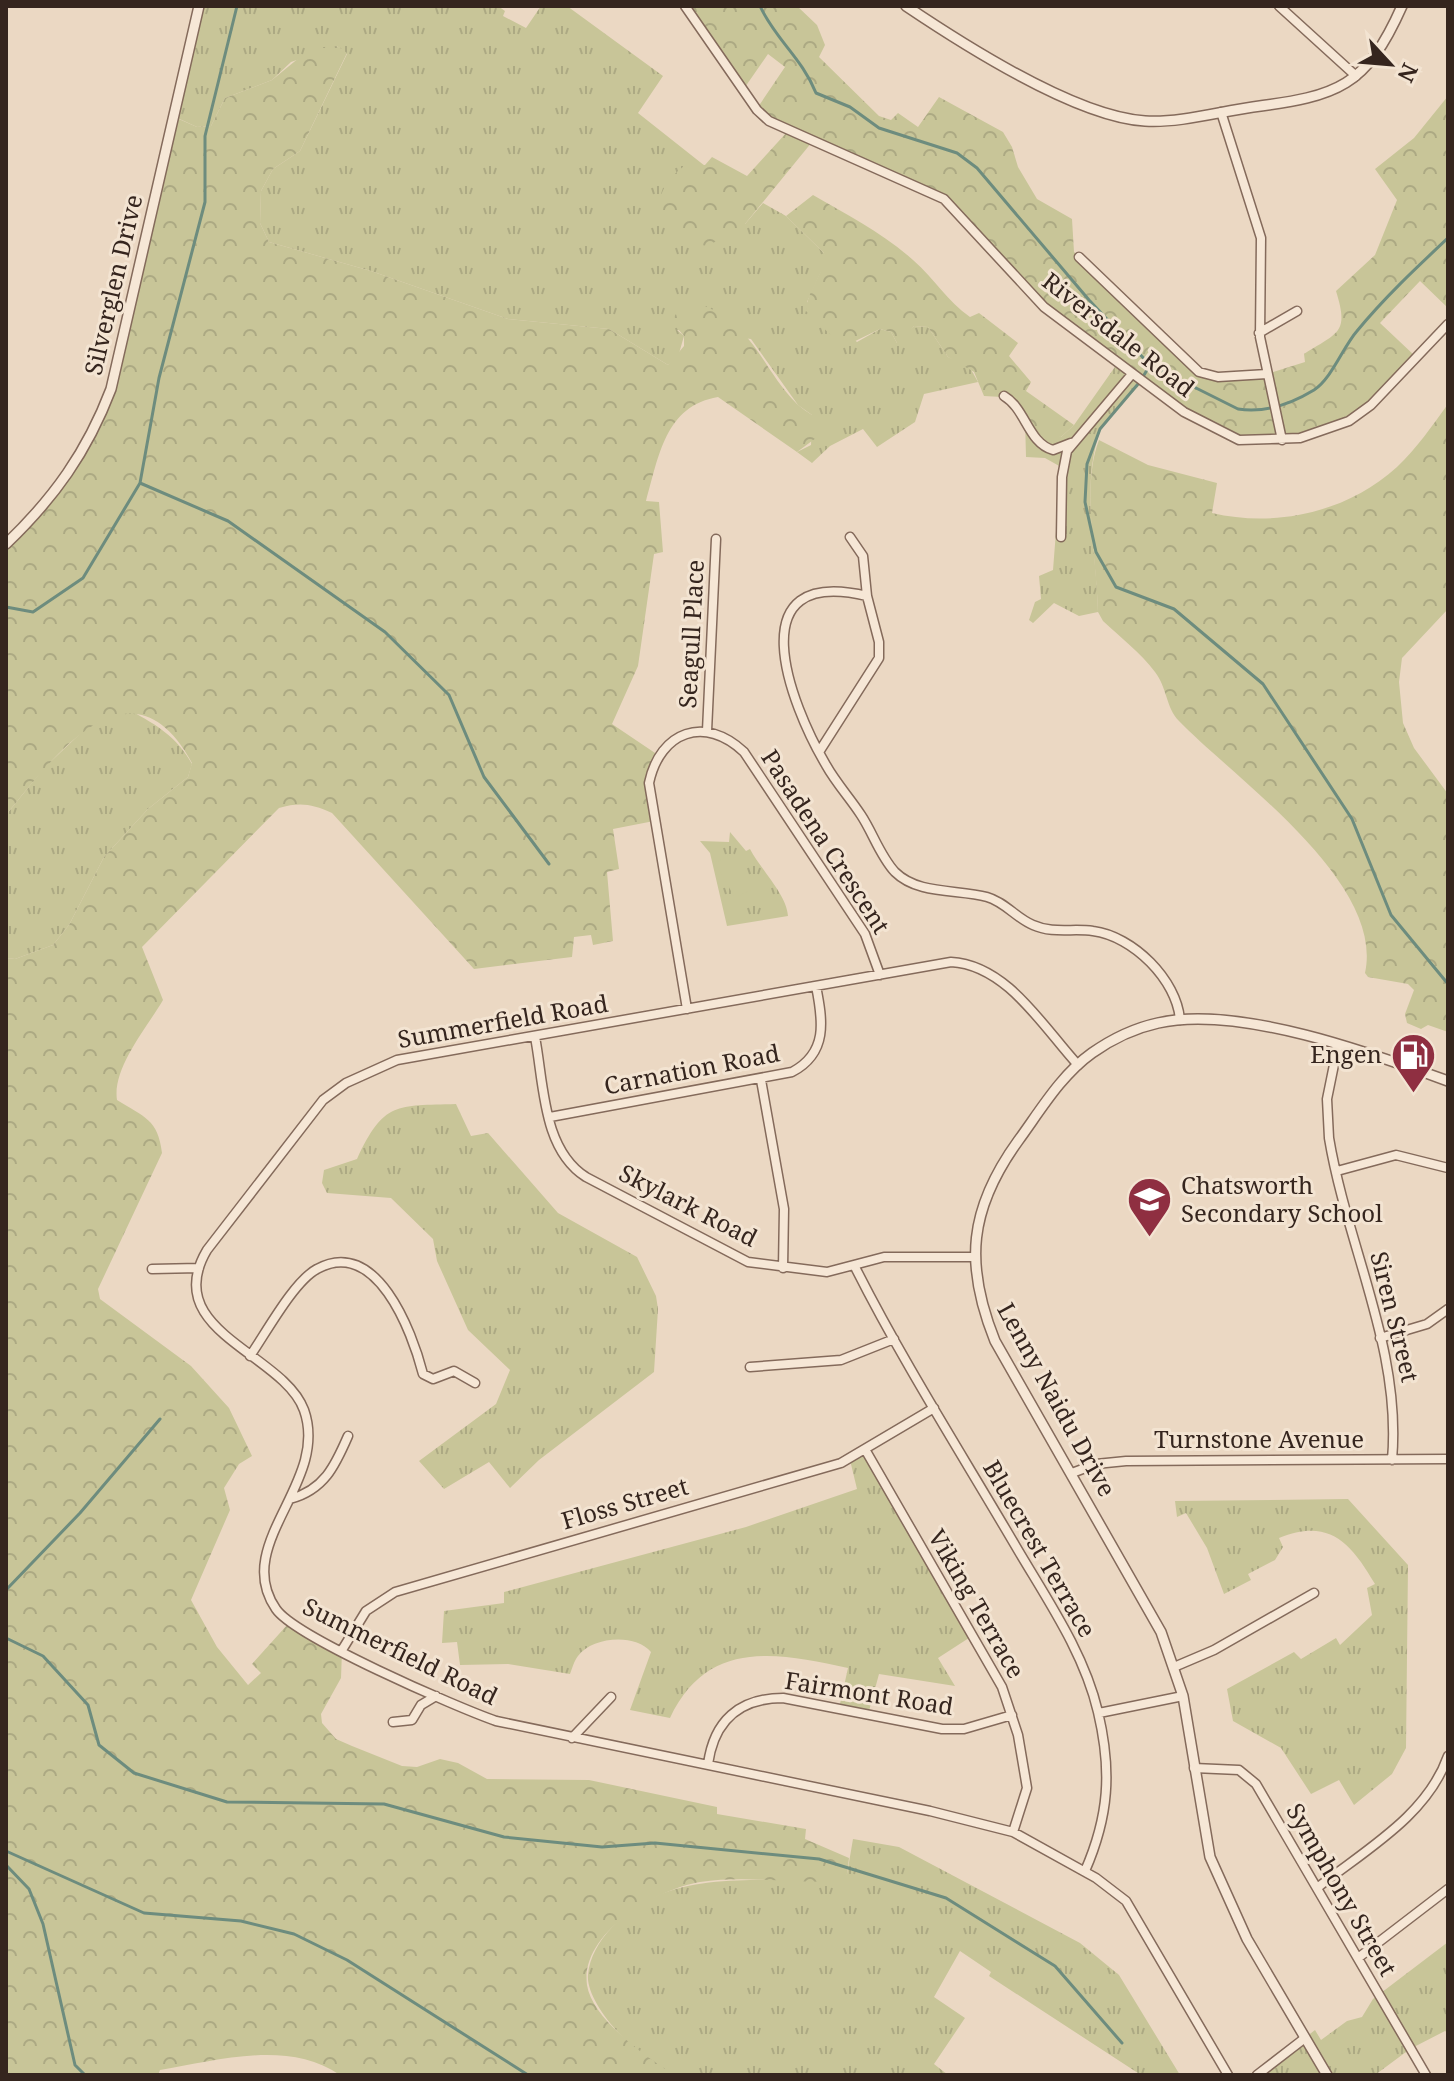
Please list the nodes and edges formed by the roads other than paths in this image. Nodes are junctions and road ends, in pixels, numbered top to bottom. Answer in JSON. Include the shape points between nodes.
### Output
{"nodes":[{"id":1,"x":199,"y":6,"type":"edge"},
{"id":2,"x":685,"y":6,"type":"edge"},
{"id":3,"x":906,"y":6,"type":"edge"},
{"id":4,"x":1279,"y":6,"type":"edge"},
{"id":5,"x":1402,"y":6,"type":"edge"},
{"id":6,"x":1356,"y":76,"type":"junction"},
{"id":7,"x":1221,"y":112,"type":"junction"},
{"id":8,"x":1079,"y":257,"type":"dead end"},
{"id":9,"x":1297,"y":311,"type":"dead end"},
{"id":10,"x":1448,"y":324,"type":"edge"},
{"id":11,"x":1259,"y":333,"type":"junction"},
{"id":12,"x":1132,"y":374,"type":"junction"},
{"id":13,"x":1267,"y":374,"type":"junction"},
{"id":14,"x":1004,"y":396,"type":"dead end"},
{"id":15,"x":1282,"y":440,"type":"junction"},
{"id":16,"x":1071,"y":443,"type":"junction"},
{"id":17,"x":850,"y":537,"type":"dead end"},
{"id":18,"x":1061,"y":537,"type":"dead end"},
{"id":19,"x":716,"y":539,"type":"dead end"},
{"id":20,"x":6,"y":544,"type":"edge"},
{"id":21,"x":867,"y":596,"type":"junction"},
{"id":22,"x":707,"y":731,"type":"junction"},
{"id":23,"x":819,"y":752,"type":"junction"},
{"id":24,"x":880,"y":975,"type":"junction"},
{"id":25,"x":816,"y":986,"type":"junction"},
{"id":26,"x":687,"y":1009,"type":"junction"},
{"id":27,"x":1180,"y":1020,"type":"junction"},
{"id":28,"x":535,"y":1037,"type":"junction"},
{"id":29,"x":1338,"y":1045,"type":"junction"},
{"id":30,"x":1078,"y":1065,"type":"junction"},
{"id":31,"x":761,"y":1080,"type":"junction"},
{"id":32,"x":1448,"y":1081,"type":"edge"},
{"id":33,"x":550,"y":1117,"type":"junction"},
{"id":34,"x":1448,"y":1168,"type":"edge"},
{"id":35,"x":1337,"y":1171,"type":"junction"},
{"id":36,"x":974,"y":1257,"type":"junction"},
{"id":37,"x":855,"y":1267,"type":"junction"},
{"id":38,"x":199,"y":1268,"type":"junction"},
{"id":39,"x":783,"y":1268,"type":"junction"},
{"id":40,"x":152,"y":1269,"type":"dead end"},
{"id":41,"x":1448,"y":1309,"type":"edge"},
{"id":42,"x":1380,"y":1338,"type":"junction"},
{"id":43,"x":894,"y":1339,"type":"junction"},
{"id":44,"x":250,"y":1356,"type":"junction"},
{"id":45,"x":750,"y":1367,"type":"dead end"},
{"id":46,"x":475,"y":1383,"type":"dead end"},
{"id":47,"x":934,"y":1408,"type":"junction"},
{"id":48,"x":348,"y":1436,"type":"dead end"},
{"id":49,"x":866,"y":1451,"type":"junction"},
{"id":50,"x":1448,"y":1459,"type":"edge"},
{"id":51,"x":1392,"y":1460,"type":"junction"},
{"id":52,"x":1072,"y":1473,"type":"junction"},
{"id":53,"x":290,"y":1499,"type":"junction"},
{"id":54,"x":1314,"y":1593,"type":"dead end"},
{"id":55,"x":342,"y":1650,"type":"junction"},
{"id":56,"x":1174,"y":1667,"type":"junction"},
{"id":57,"x":436,"y":1696,"type":"junction"},
{"id":58,"x":1183,"y":1696,"type":"junction"},
{"id":59,"x":611,"y":1697,"type":"dead end"},
{"id":60,"x":1099,"y":1713,"type":"junction"},
{"id":61,"x":1012,"y":1715,"type":"junction"},
{"id":62,"x":393,"y":1722,"type":"dead end"},
{"id":63,"x":572,"y":1738,"type":"junction"},
{"id":64,"x":1448,"y":1756,"type":"edge"},
{"id":65,"x":708,"y":1764,"type":"junction"},
{"id":66,"x":1194,"y":1768,"type":"junction"},
{"id":67,"x":1013,"y":1832,"type":"junction"},
{"id":68,"x":1085,"y":1871,"type":"junction"},
{"id":69,"x":1317,"y":1888,"type":"junction"},
{"id":70,"x":1448,"y":1889,"type":"edge"},
{"id":71,"x":1358,"y":1958,"type":"junction"},
{"id":72,"x":1305,"y":2038,"type":"junction"},
{"id":73,"x":1228,"y":2075,"type":"edge"},
{"id":74,"x":1257,"y":2075,"type":"edge"},
{"id":75,"x":1327,"y":2075,"type":"edge"},
{"id":76,"x":1426,"y":2075,"type":"edge"}],
"edges":[{"from":1,"to":20,"type":"street","name":"Silverglen Drive","via":[[111,389],[95,430],[59,489]]},
{"from":2,"to":12,"type":"street","name":"Riversdale Road","via":[[769,121],[944,199],[1044,307]]},
{"from":3,"to":7,"type":"street","via":[[1089,108],[1145,121]]},
{"from":4,"to":6,"type":"street"},
{"from":5,"to":6,"type":"street","via":[[1381,48]]},
{"from":6,"to":7,"type":"street","via":[[1326,94]]},
{"from":7,"to":11,"type":"street","via":[[1261,238]]},
{"from":8,"to":13,"type":"street","via":[[1199,372],[1218,377]]},
{"from":9,"to":11,"type":"street"},
{"from":10,"to":15,"type":"street","name":"Riversdale Road","via":[[1360,414],[1328,429]]},
{"from":11,"to":13,"type":"street"},
{"from":12,"to":15,"type":"street","name":"Riversdale Road","via":[[1226,435]]},
{"from":12,"to":16,"type":"street","via":[[1096,421]]},
{"from":13,"to":15,"type":"street"},
{"from":14,"to":16,"type":"street","via":[[1047,449]]},
{"from":16,"to":18,"type":"street","via":[[1063,464]]},
{"from":17,"to":21,"type":"street","via":[[863,556]]},
{"from":19,"to":22,"type":"street","name":"Seagull Place"},
{"from":21,"to":23,"type":"street","via":[[879,658]]},
{"from":21,"to":23,"type":"street","via":[[815,593],[800,600],[786,619],[786,675]]},
{"from":22,"to":24,"type":"street","name":"Pasadena Crescent","via":[[744,752],[861,927]]},
{"from":22,"to":26,"type":"street","via":[[685,734],[667,746],[652,767],[649,783]]},
{"from":23,"to":27,"type":"street","via":[[896,873],[928,887],[994,899],[1044,929],[1090,930],[1109,937],[1142,955],[1166,979]]},
{"from":24,"to":25,"type":"street","name":"Summerfield Road"},
{"from":24,"to":30,"type":"street","name":"Summerfield Road","via":[[951,962],[980,968],[1000,979]]},
{"from":25,"to":26,"type":"street","name":"Summerfield Road"},
{"from":25,"to":31,"type":"street","name":"Carnation Road","via":[[822,1027],[815,1051],[800,1068]]},
{"from":26,"to":28,"type":"street","name":"Summerfield Road"},
{"from":27,"to":29,"type":"street","name":"Lenny Naidu Drive","via":[[1223,1020]]},
{"from":27,"to":30,"type":"street","name":"Lenny Naidu Drive","via":[[1127,1034]]},
{"from":28,"to":33,"type":"street","name":"Skylark Road"},
{"from":28,"to":38,"type":"street","name":"Summerfield Road","via":[[397,1060],[335,1089],[310,1113],[233,1214]]},
{"from":29,"to":32,"type":"street","name":"Lenny Naidu Drive"},
{"from":29,"to":35,"type":"street","name":"Siren Street","via":[[1327,1112]]},
{"from":30,"to":36,"type":"street","name":"Lenny Naidu Drive","via":[[1001,1166],[978,1223]]},
{"from":31,"to":33,"type":"street","name":"Carnation Road"},
{"from":31,"to":39,"type":"street","via":[[784,1209]]},
{"from":33,"to":39,"type":"street","name":"Skylark Road","via":[[557,1147],[580,1173],[730,1255]]},
{"from":34,"to":35,"type":"street","via":[[1396,1155]]},
{"from":35,"to":42,"type":"street","name":"Siren Street"},
{"from":36,"to":37,"type":"street","name":"Skylark Road","via":[[884,1257]]},
{"from":36,"to":52,"type":"street","name":"Lenny Naidu Drive","via":[[980,1301],[995,1341]]},
{"from":37,"to":39,"type":"street","name":"Skylark Road","via":[[827,1272]]},
{"from":37,"to":43,"type":"street","name":"Bluecrest Terrace"},
{"from":38,"to":40,"type":"street"},
{"from":38,"to":44,"type":"street","name":"Summerfield Road","via":[[197,1293],[207,1315]]},
{"from":41,"to":42,"type":"street","via":[[1427,1324]]},
{"from":42,"to":51,"type":"street","name":"Siren Street","via":[[1394,1398]]},
{"from":43,"to":45,"type":"street","via":[[841,1360]]},
{"from":43,"to":47,"type":"street","name":"Bluecrest Terrace"},
{"from":44,"to":46,"type":"street","via":[[310,1274],[326,1265],[348,1263],[365,1268],[384,1285],[428,1378],[454,1371]]},
{"from":44,"to":53,"type":"street","name":"Summerfield Road","via":[[296,1394],[307,1420],[309,1455]]},
{"from":47,"to":49,"type":"street","name":"Floss Street"},
{"from":47,"to":60,"type":"street","name":"Bluecrest Terrace","via":[[1063,1627]]},
{"from":48,"to":53,"type":"street","via":[[321,1484]]},
{"from":49,"to":55,"type":"street","name":"Floss Street","via":[[831,1466],[395,1592],[366,1611]]},
{"from":49,"to":61,"type":"street","name":"Viking Terrace","via":[[1002,1687]]},
{"from":50,"to":51,"type":"street","name":"Turnstone Avenue"},
{"from":51,"to":52,"type":"street","name":"Turnstone Avenue","via":[[1126,1461]]},
{"from":52,"to":56,"type":"street","name":"Lenny Naidu Drive","via":[[1149,1606]]},
{"from":53,"to":55,"type":"street","name":"Summerfield Road","via":[[265,1557],[268,1595],[288,1622]]},
{"from":54,"to":56,"type":"street"},
{"from":55,"to":57,"type":"street","name":"Summerfield Road"},
{"from":56,"to":58,"type":"street","name":"Lenny Naidu Drive"},
{"from":57,"to":62,"type":"street","via":[[421,1705],[412,1720]]},
{"from":57,"to":63,"type":"street","name":"Summerfield Road","via":[[496,1721]]},
{"from":58,"to":60,"type":"street"},
{"from":58,"to":66,"type":"street","name":"Lenny Naidu Drive"},
{"from":59,"to":63,"type":"street"},
{"from":60,"to":68,"type":"street","name":"Bluecrest Terrace","via":[[1107,1768],[1105,1816]]},
{"from":61,"to":65,"type":"street","name":"Fairmont Road","via":[[964,1729],[942,1729],[783,1698],[757,1700],[725,1718]]},
{"from":61,"to":67,"type":"street","name":"Viking Terrace","via":[[1027,1788]]},
{"from":63,"to":65,"type":"street","name":"Summerfield Road"},
{"from":64,"to":69,"type":"street","via":[[1421,1804]]},
{"from":65,"to":67,"type":"street","name":"Summerfield Road"},
{"from":66,"to":69,"type":"street","name":"Symphony Street","via":[[1228,1768],[1252,1779]]},
{"from":66,"to":72,"type":"street","name":"Lenny Naidu Drive","via":[[1216,1874]]},
{"from":67,"to":68,"type":"street","name":"Summerfield Road"},
{"from":68,"to":73,"type":"street","name":"Summerfield Road","via":[[1126,1901]]},
{"from":69,"to":71,"type":"street","name":"Symphony Street"},
{"from":70,"to":71,"type":"street"},
{"from":71,"to":76,"type":"street","name":"Symphony Street"},
{"from":72,"to":74,"type":"street"},
{"from":72,"to":75,"type":"street","name":"Lenny Naidu Drive"}]}
